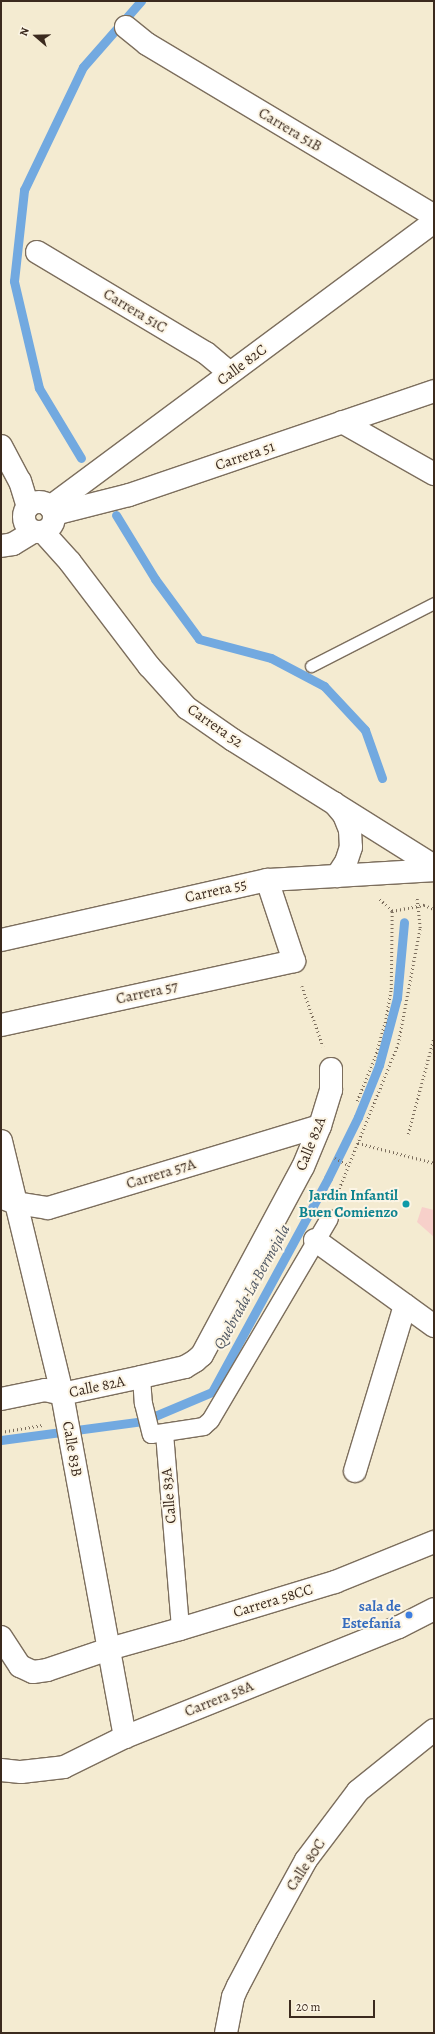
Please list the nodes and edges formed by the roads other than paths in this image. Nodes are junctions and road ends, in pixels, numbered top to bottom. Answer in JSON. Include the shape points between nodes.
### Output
{"nodes":[{"id":1,"x":126,"y":27,"type":"dead end"},
{"id":2,"x":434,"y":216,"type":"edge"},
{"id":3,"x":434,"y":222,"type":"edge"},
{"id":4,"x":37,"y":252,"type":"dead end"},
{"id":5,"x":230,"y":373,"type":"junction"},
{"id":6,"x":434,"y":391,"type":"edge"},
{"id":7,"x":342,"y":422,"type":"junction"},
{"id":8,"x":1,"y":446,"type":"edge"},
{"id":9,"x":434,"y":474,"type":"edge"},
{"id":10,"x":45,"y":521,"type":"junction"},
{"id":11,"x":1,"y":546,"type":"edge"},
{"id":12,"x":434,"y":603,"type":"edge"},
{"id":13,"x":311,"y":666,"type":"dead end"},
{"id":14,"x":334,"y":803,"type":"junction"},
{"id":15,"x":428,"y":869,"type":"edge"},
{"id":16,"x":336,"y":876,"type":"junction"},
{"id":17,"x":267,"y":880,"type":"junction"},
{"id":18,"x":1,"y":940,"type":"edge"},
{"id":19,"x":1,"y":1025,"type":"edge"},
{"id":20,"x":331,"y":1069,"type":"road end"},
{"id":21,"x":320,"y":1126,"type":"junction"},
{"id":22,"x":1,"y":1141,"type":"edge"},
{"id":23,"x":9,"y":1200,"type":"edge"},
{"id":24,"x":329,"y":1218,"type":"road end"},
{"id":25,"x":316,"y":1240,"type":"junction"},
{"id":26,"x":405,"y":1305,"type":"junction"},
{"id":27,"x":434,"y":1326,"type":"edge"},
{"id":28,"x":141,"y":1377,"type":"junction"},
{"id":29,"x":62,"y":1394,"type":"junction"},
{"id":30,"x":1,"y":1399,"type":"edge"},
{"id":31,"x":157,"y":1433,"type":"junction"},
{"id":32,"x":355,"y":1471,"type":"dead end"},
{"id":33,"x":434,"y":1542,"type":"edge"},
{"id":34,"x":434,"y":1609,"type":"edge"},
{"id":35,"x":180,"y":1629,"type":"junction"},
{"id":36,"x":1,"y":1638,"type":"edge"},
{"id":37,"x":109,"y":1648,"type":"junction"},
{"id":38,"x":434,"y":1730,"type":"edge"},
{"id":39,"x":125,"y":1737,"type":"junction"},
{"id":40,"x":1,"y":1770,"type":"edge"},
{"id":41,"x":226,"y":2033,"type":"edge"}],
"edges":[{"from":1,"to":2,"type":"street","name":"Carrera 51B","via":[[147,44]]},
{"from":3,"to":5,"type":"street","name":"Calle 82C"},
{"from":4,"to":5,"type":"street","name":"Carrera 51C","via":[[206,353]]},
{"from":5,"to":10,"type":"street","name":"Calle 82C"},
{"from":6,"to":7,"type":"street","name":"Carrera 51"},
{"from":7,"to":9,"type":"street"},
{"from":7,"to":10,"type":"street","name":"Carrera 51"},
{"from":8,"to":10,"type":"street","via":[[20,481],[28,507],[37,502],[46,504]]},
{"from":10,"to":11,"type":"street","via":[[13,544]]},
{"from":10,"to":14,"type":"street","name":"Carrera 52","via":[[70,562],[149,666],[187,708]]},
{"from":12,"to":13,"type":"lane"},
{"from":14,"to":15,"type":"street","name":"Carrera 52"},
{"from":14,"to":16,"type":"street","via":[[344,815],[350,830],[351,847],[346,862]]},
{"from":15,"to":16,"type":"street","name":"Carrera 55"},
{"from":16,"to":17,"type":"street","name":"Carrera 55"},
{"from":17,"to":18,"type":"street","name":"Carrera 55"},
{"from":17,"to":19,"type":"street","name":"Carrera 57","via":[[294,961]]},
{"from":20,"to":21,"type":"street","name":"Calle 82A","via":[[331,1090]]},
{"from":21,"to":23,"type":"street","name":"Carrera 57A","via":[[48,1208]]},
{"from":21,"to":28,"type":"street","name":"Calle 82A","via":[[303,1167],[202,1355],[185,1367]]},
{"from":22,"to":23,"type":"street","name":"Calle 83B"},
{"from":23,"to":29,"type":"street","name":"Calle 83B"},
{"from":24,"to":25,"type":"street"},
{"from":25,"to":26,"type":"street"},
{"from":25,"to":31,"type":"street","via":[[210,1420],[203,1426]]},
{"from":26,"to":27,"type":"street"},
{"from":26,"to":32,"type":"street"},
{"from":28,"to":29,"type":"street","name":"Calle 82A"},
{"from":28,"to":31,"type":"street","name":"Calle 83A","via":[[144,1408]]},
{"from":29,"to":30,"type":"street","name":"Calle 82A","via":[[45,1390]]},
{"from":29,"to":37,"type":"street","name":"Calle 83B"},
{"from":31,"to":35,"type":"street","name":"Calle 83A"},
{"from":33,"to":35,"type":"street","name":"Carrera 58CC","via":[[335,1582]]},
{"from":34,"to":39,"type":"street","name":"Carrera 58A","via":[[399,1627]]},
{"from":35,"to":37,"type":"street","name":"Carrera 58CC"},
{"from":36,"to":37,"type":"street","name":"Carrera 58CC","via":[[20,1666],[34,1672],[47,1670]]},
{"from":37,"to":39,"type":"street","name":"Calle 83B"},
{"from":38,"to":41,"type":"street","name":"Calle 80C","via":[[358,1791],[306,1860],[238,1986],[233,1997]]},
{"from":39,"to":40,"type":"street","name":"Carrera 58A","via":[[64,1767],[21,1772]]}]}
